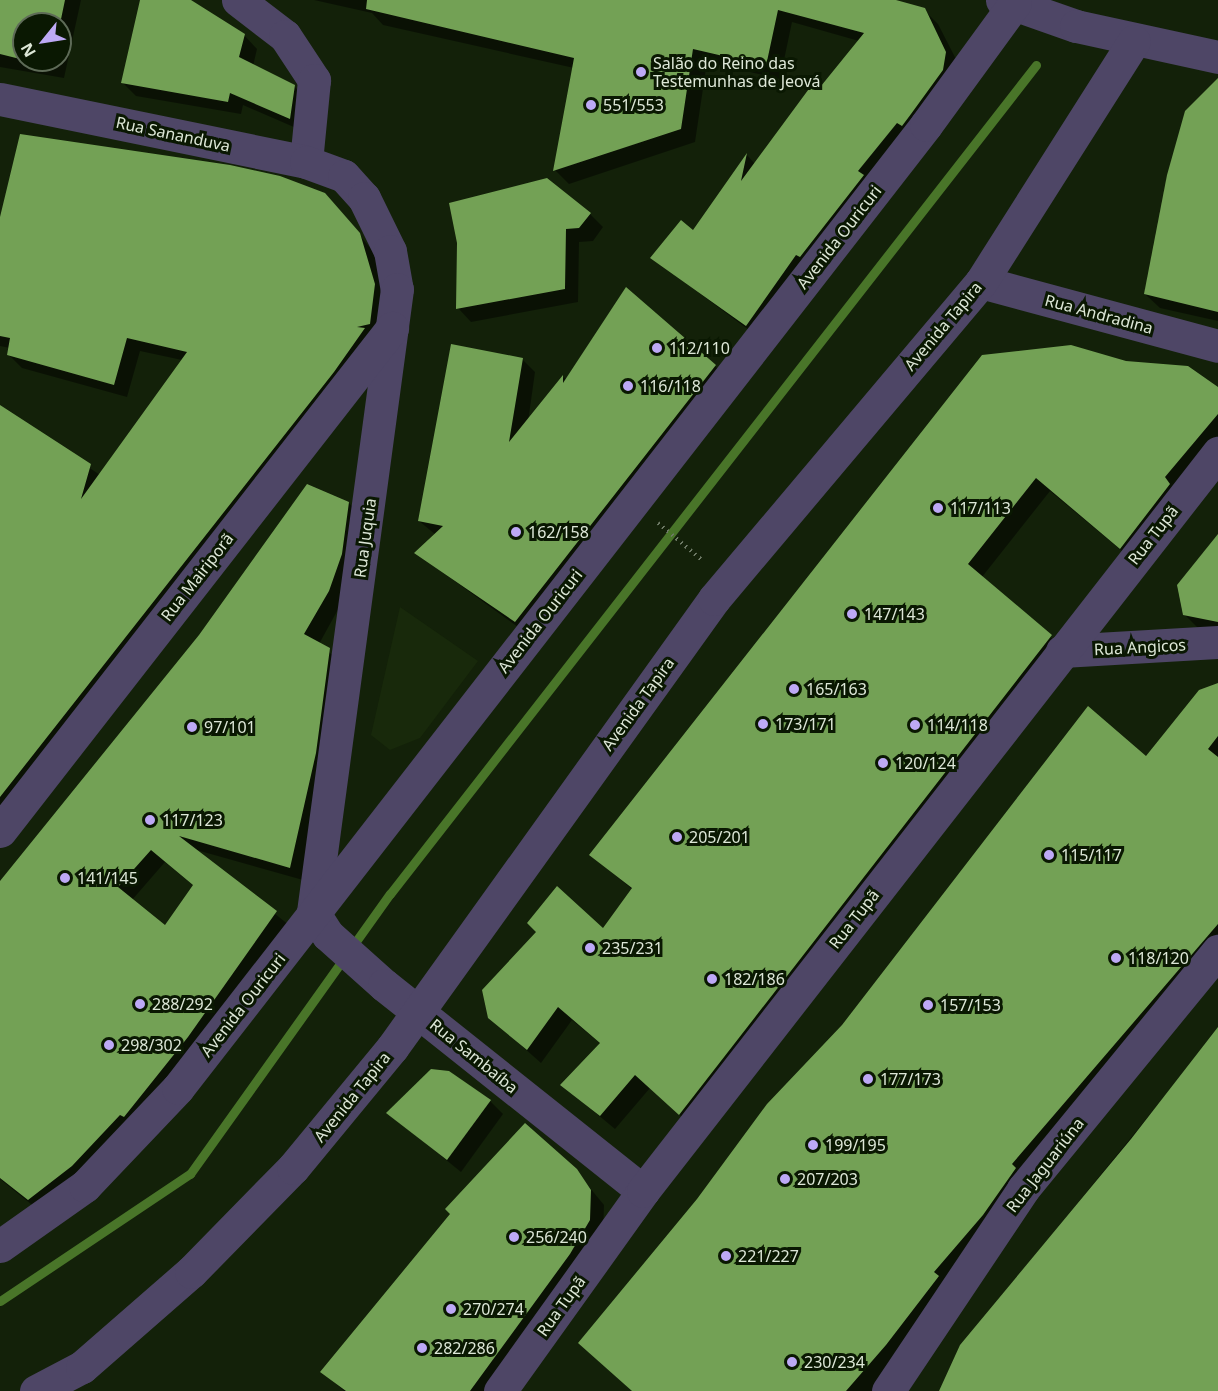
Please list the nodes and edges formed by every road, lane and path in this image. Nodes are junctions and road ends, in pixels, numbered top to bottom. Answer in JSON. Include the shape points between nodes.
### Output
{"nodes":[{"id":1,"x":238,"y":0,"type":"edge"},
{"id":2,"x":1008,"y":1,"type":"edge"},
{"id":3,"x":1049,"y":8,"type":"edge"},
{"id":4,"x":1134,"y":41,"type":"junction"},
{"id":5,"x":1218,"y":57,"type":"edge"},
{"id":6,"x":0,"y":99,"type":"edge"},
{"id":7,"x":306,"y":162,"type":"junction"},
{"id":8,"x":344,"y":176,"type":"joint"},
{"id":9,"x":981,"y":282,"type":"junction"},
{"id":10,"x":395,"y":324,"type":"junction"},
{"id":11,"x":1218,"y":346,"type":"edge"},
{"id":12,"x":1218,"y":453,"type":"edge"},
{"id":13,"x":651,"y":517,"type":"dead end"},
{"id":14,"x":708,"y":565,"type":"dead end"},
{"id":15,"x":1218,"y":642,"type":"edge"},
{"id":16,"x":1062,"y":651,"type":"junction"},
{"id":17,"x":0,"y":831,"type":"edge"},
{"id":18,"x":320,"y":923,"type":"junction"},
{"id":19,"x":1218,"y":951,"type":"edge"},
{"id":20,"x":418,"y":1012,"type":"junction"},
{"id":21,"x":643,"y":1191,"type":"junction"},
{"id":22,"x":0,"y":1246,"type":"edge"},
{"id":23,"x":36,"y":1391,"type":"edge"},
{"id":24,"x":500,"y":1391,"type":"edge"},
{"id":25,"x":888,"y":1391,"type":"edge"}],
"edges":[{"from":1,"to":7,"type":"street","via":[[285,36],[314,80]]},
{"from":2,"to":3,"type":"street","name":"Avenida Ouricuri"},
{"from":2,"to":18,"type":"street","name":"Avenida Ouricuri","via":[[926,125]]},
{"from":3,"to":4,"type":"street"},
{"from":4,"to":5,"type":"street"},
{"from":4,"to":9,"type":"street","name":"Avenida Tapira"},
{"from":6,"to":7,"type":"street","name":"Rua Sananduva"},
{"from":7,"to":8,"type":"street","name":"Rua Sananduva"},
{"from":8,"to":10,"type":"street","name":"Rua Juquia","via":[[364,198],[390,250],[398,290]]},
{"from":9,"to":11,"type":"street","name":"Rua Andradina"},
{"from":9,"to":20,"type":"street","name":"Avenida Tapira","via":[[714,599]]},
{"from":10,"to":17,"type":"street","name":"Rua Mairiporã"},
{"from":10,"to":18,"type":"street","name":"Rua Juquia"},
{"from":12,"to":16,"type":"street","name":"Rua Tupã"},
{"from":13,"to":14,"type":"path"},
{"from":15,"to":16,"type":"street","name":"Rua Angicos"},
{"from":16,"to":21,"type":"street","name":"Rua Tupã"},
{"from":18,"to":20,"type":"street","name":"Rua Sambaíba"},
{"from":18,"to":22,"type":"street","name":"Avenida Ouricuri","via":[[178,1088],[86,1186]]},
{"from":19,"to":25,"type":"street","name":"Rua Jaguariúna","via":[[1023,1189]]},
{"from":20,"to":21,"type":"street","name":"Rua Sambaíba"},
{"from":20,"to":23,"type":"street","name":"Avenida Tapira","via":[[293,1168],[191,1272],[82,1366]]},
{"from":21,"to":24,"type":"street","name":"Rua Tupã"}]}
